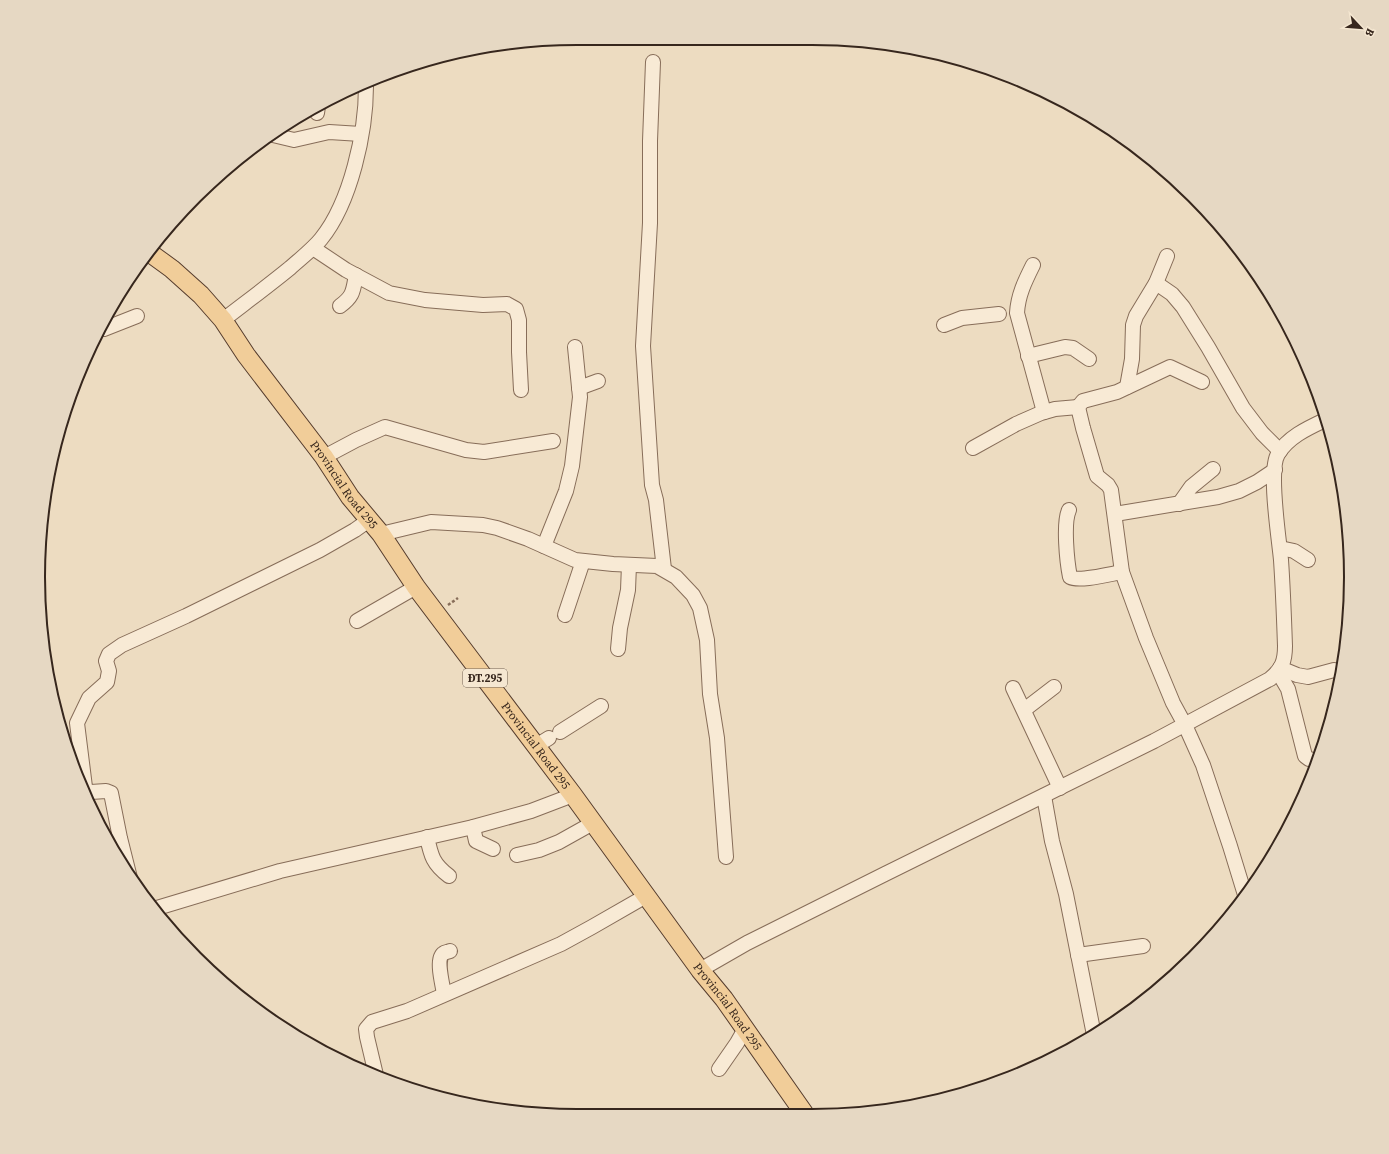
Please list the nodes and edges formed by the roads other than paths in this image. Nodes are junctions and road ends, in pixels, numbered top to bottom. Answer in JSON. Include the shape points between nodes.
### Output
{"nodes":[{"id":1,"x":653,"y":62,"type":"dead end"},
{"id":2,"x":366,"y":89,"type":"edge"},
{"id":3,"x":361,"y":134,"type":"junction"},
{"id":4,"x":279,"y":136,"type":"edge"},
{"id":5,"x":313,"y":248,"type":"junction"},
{"id":6,"x":153,"y":255,"type":"edge"},
{"id":7,"x":1167,"y":256,"type":"dead end"},
{"id":8,"x":1033,"y":265,"type":"dead end"},
{"id":9,"x":356,"y":274,"type":"junction"},
{"id":10,"x":1156,"y":283,"type":"junction"},
{"id":11,"x":340,"y":306,"type":"dead end"},
{"id":12,"x":1008,"y":314,"type":"junction"},
{"id":13,"x":137,"y":316,"type":"dead end"},
{"id":14,"x":223,"y":320,"type":"junction"},
{"id":15,"x":944,"y":325,"type":"dead end"},
{"id":16,"x":107,"y":328,"type":"edge"},
{"id":17,"x":575,"y":347,"type":"dead end"},
{"id":18,"x":1028,"y":356,"type":"junction"},
{"id":19,"x":1089,"y":359,"type":"dead end"},
{"id":20,"x":598,"y":381,"type":"dead end"},
{"id":21,"x":1202,"y":382,"type":"dead end"},
{"id":22,"x":1127,"y":387,"type":"junction"},
{"id":23,"x":579,"y":388,"type":"junction"},
{"id":24,"x":522,"y":390,"type":"dead end"},
{"id":25,"x":1078,"y":407,"type":"junction"},
{"id":26,"x":1044,"y":412,"type":"junction"},
{"id":27,"x":1321,"y":422,"type":"edge"},
{"id":28,"x":553,"y":441,"type":"dead end"},
{"id":29,"x":973,"y":448,"type":"dead end"},
{"id":30,"x":1280,"y":451,"type":"junction"},
{"id":31,"x":324,"y":457,"type":"junction"},
{"id":32,"x":1213,"y":469,"type":"dead end"},
{"id":33,"x":1275,"y":470,"type":"junction"},
{"id":34,"x":1178,"y":504,"type":"junction"},
{"id":35,"x":1069,"y":510,"type":"dead end"},
{"id":36,"x":1115,"y":514,"type":"junction"},
{"id":37,"x":369,"y":520,"type":"junction"},
{"id":38,"x":381,"y":534,"type":"junction"},
{"id":39,"x":544,"y":546,"type":"junction"},
{"id":40,"x":1280,"y":548,"type":"junction"},
{"id":41,"x":1308,"y":560,"type":"dead end"},
{"id":42,"x":583,"y":561,"type":"junction"},
{"id":43,"x":629,"y":565,"type":"junction"},
{"id":44,"x":664,"y":569,"type":"junction"},
{"id":45,"x":1122,"y":572,"type":"junction"},
{"id":46,"x":416,"y":587,"type":"junction"},
{"id":47,"x":565,"y":615,"type":"dead end"},
{"id":48,"x":356,"y":621,"type":"dead end"},
{"id":49,"x":618,"y":649,"type":"dead end"},
{"id":50,"x":1279,"y":670,"type":"junction"},
{"id":51,"x":1334,"y":670,"type":"dead end"},
{"id":52,"x":1054,"y":687,"type":"dead end"},
{"id":53,"x":1013,"y":688,"type":"dead end"},
{"id":54,"x":601,"y":706,"type":"dead end"},
{"id":55,"x":1024,"y":710,"type":"junction"},
{"id":56,"x":1185,"y":725,"type":"junction"},
{"id":57,"x":548,"y":739,"type":"junction"},
{"id":58,"x":1312,"y":760,"type":"edge"},
{"id":59,"x":84,"y":777,"type":"edge"},
{"id":60,"x":1060,"y":788,"type":"junction"},
{"id":61,"x":90,"y":792,"type":"edge"},
{"id":62,"x":573,"y":795,"type":"junction"},
{"id":63,"x":1044,"y":796,"type":"junction"},
{"id":64,"x":593,"y":823,"type":"junction"},
{"id":65,"x":473,"y":827,"type":"junction"},
{"id":66,"x":427,"y":837,"type":"junction"},
{"id":67,"x":493,"y":849,"type":"dead end"},
{"id":68,"x":517,"y":855,"type":"dead end"},
{"id":69,"x":125,"y":857,"type":"edge"},
{"id":70,"x":726,"y":858,"type":"dead end"},
{"id":71,"x":448,"y":876,"type":"dead end"},
{"id":72,"x":1243,"y":888,"type":"edge"},
{"id":73,"x":646,"y":896,"type":"junction"},
{"id":74,"x":160,"y":907,"type":"edge"},
{"id":75,"x":1143,"y":946,"type":"dead end"},
{"id":76,"x":450,"y":951,"type":"dead end"},
{"id":77,"x":1078,"y":955,"type":"junction"},
{"id":78,"x":700,"y":970,"type":"junction"},
{"id":79,"x":444,"y":994,"type":"junction"},
{"id":80,"x":745,"y":1029,"type":"junction"},
{"id":81,"x":1093,"y":1029,"type":"edge"},
{"id":82,"x":719,"y":1069,"type":"dead end"},
{"id":83,"x":375,"y":1070,"type":"edge"},
{"id":84,"x":801,"y":1109,"type":"edge"}],
"edges":[{"from":1,"to":44,"type":"street","via":[[650,223],[643,346],[652,485]]},
{"from":2,"to":3,"type":"street"},
{"from":3,"to":4,"type":"street","via":[[329,132],[294,140]]},
{"from":3,"to":5,"type":"street","via":[[351,180],[337,212]]},
{"from":5,"to":9,"type":"street"},
{"from":5,"to":14,"type":"street"},
{"from":6,"to":14,"type":"main road","name":"Provincial Road 295","number":"ĐT.295","via":[[172,269]]},
{"from":7,"to":10,"type":"street"},
{"from":8,"to":12,"type":"street","via":[[1023,284],[1018,303]]},
{"from":9,"to":11,"type":"street","via":[[352,294]]},
{"from":9,"to":24,"type":"street","via":[[389,293],[425,300],[483,305],[507,304],[516,309],[519,320]]},
{"from":10,"to":22,"type":"street","via":[[1133,325],[1132,358]]},
{"from":10,"to":30,"type":"street","via":[[1172,294],[1183,307],[1242,408]]},
{"from":12,"to":15,"type":"street","via":[[962,318]]},
{"from":12,"to":18,"type":"street"},
{"from":13,"to":16,"type":"street"},
{"from":14,"to":31,"type":"main road","name":"Provincial Road 295","number":"ĐT.295","via":[[246,355]]},
{"from":17,"to":23,"type":"street"},
{"from":18,"to":19,"type":"street","via":[[1065,347],[1073,348]]},
{"from":18,"to":26,"type":"street"},
{"from":20,"to":23,"type":"street"},
{"from":21,"to":22,"type":"street","via":[[1170,367]]},
{"from":22,"to":25,"type":"street","via":[[1083,401]]},
{"from":23,"to":39,"type":"street","via":[[572,466],[566,491]]},
{"from":25,"to":26,"type":"street"},
{"from":25,"to":36,"type":"street","via":[[1097,476],[1111,490]]},
{"from":26,"to":29,"type":"street"},
{"from":27,"to":30,"type":"street","via":[[1298,434]]},
{"from":28,"to":31,"type":"street","via":[[484,452],[466,450],[385,427]]},
{"from":30,"to":33,"type":"street"},
{"from":31,"to":37,"type":"main road","name":"Provincial Road 295","number":"ĐT.295","via":[[350,497]]},
{"from":32,"to":34,"type":"street","via":[[1191,486]]},
{"from":33,"to":34,"type":"street","via":[[1239,491]]},
{"from":33,"to":40,"type":"street","via":[[1274,487]]},
{"from":34,"to":36,"type":"street"},
{"from":35,"to":45,"type":"street","via":[[1067,541],[1070,577],[1074,579]]},
{"from":36,"to":45,"type":"street"},
{"from":37,"to":38,"type":"main road","name":"Provincial Road 295","number":"ĐT.295"},
{"from":37,"to":59,"type":"street","via":[[320,550],[122,645],[109,654],[106,661],[109,671],[107,682],[89,698],[76,723]]},
{"from":38,"to":39,"type":"street","via":[[431,522],[468,524],[498,528]]},
{"from":38,"to":46,"type":"main road","name":"Provincial Road 295","number":"ĐT.295"},
{"from":39,"to":42,"type":"street","via":[[574,560]]},
{"from":40,"to":41,"type":"street","via":[[1294,551]]},
{"from":40,"to":50,"type":"street","via":[[1285,658]]},
{"from":42,"to":43,"type":"street"},
{"from":42,"to":47,"type":"street"},
{"from":43,"to":44,"type":"street","via":[[657,566]]},
{"from":43,"to":49,"type":"street","via":[[628,590]]},
{"from":44,"to":70,"type":"street","via":[[693,594],[700,608],[707,640]]},
{"from":45,"to":56,"type":"street","via":[[1149,646]]},
{"from":46,"to":48,"type":"street"},
{"from":46,"to":57,"type":"main road","name":"Provincial Road 295","number":"ĐT.295"},
{"from":50,"to":51,"type":"street","via":[[1308,677]]},
{"from":50,"to":56,"type":"street","via":[[1270,679]]},
{"from":50,"to":58,"type":"street","via":[[1288,689],[1305,756]]},
{"from":52,"to":55,"type":"street"},
{"from":53,"to":55,"type":"street"},
{"from":54,"to":57,"type":"street"},
{"from":55,"to":60,"type":"street"},
{"from":56,"to":60,"type":"street"},
{"from":56,"to":72,"type":"street","via":[[1203,765]]},
{"from":57,"to":62,"type":"main road","name":"Provincial Road 295","number":"ĐT.295"},
{"from":60,"to":63,"type":"street"},
{"from":61,"to":69,"type":"street","via":[[111,793]]},
{"from":62,"to":64,"type":"main road","name":"Provincial Road 295","number":"ĐT.295"},
{"from":62,"to":65,"type":"street","via":[[531,811]]},
{"from":63,"to":77,"type":"street"},
{"from":63,"to":78,"type":"street"},
{"from":64,"to":68,"type":"street","via":[[559,842]]},
{"from":64,"to":73,"type":"main road","name":"Provincial Road 295","number":"ĐT.295"},
{"from":65,"to":66,"type":"street"},
{"from":65,"to":67,"type":"street","via":[[476,841]]},
{"from":66,"to":71,"type":"street","via":[[431,857],[439,869]]},
{"from":66,"to":74,"type":"street","via":[[280,871]]},
{"from":73,"to":78,"type":"main road","name":"Provincial Road 295","number":"ĐT.295"},
{"from":73,"to":79,"type":"street","via":[[561,944]]},
{"from":75,"to":77,"type":"street"},
{"from":76,"to":79,"type":"street","via":[[440,956]]},
{"from":77,"to":81,"type":"street"},
{"from":78,"to":80,"type":"main road","name":"Provincial Road 295","number":"ĐT.295"},
{"from":79,"to":83,"type":"street","via":[[407,1011],[372,1022],[366,1029]]},
{"from":80,"to":82,"type":"street"},
{"from":80,"to":84,"type":"main road","name":"Provincial Road 295","number":"ĐT.295"}]}
